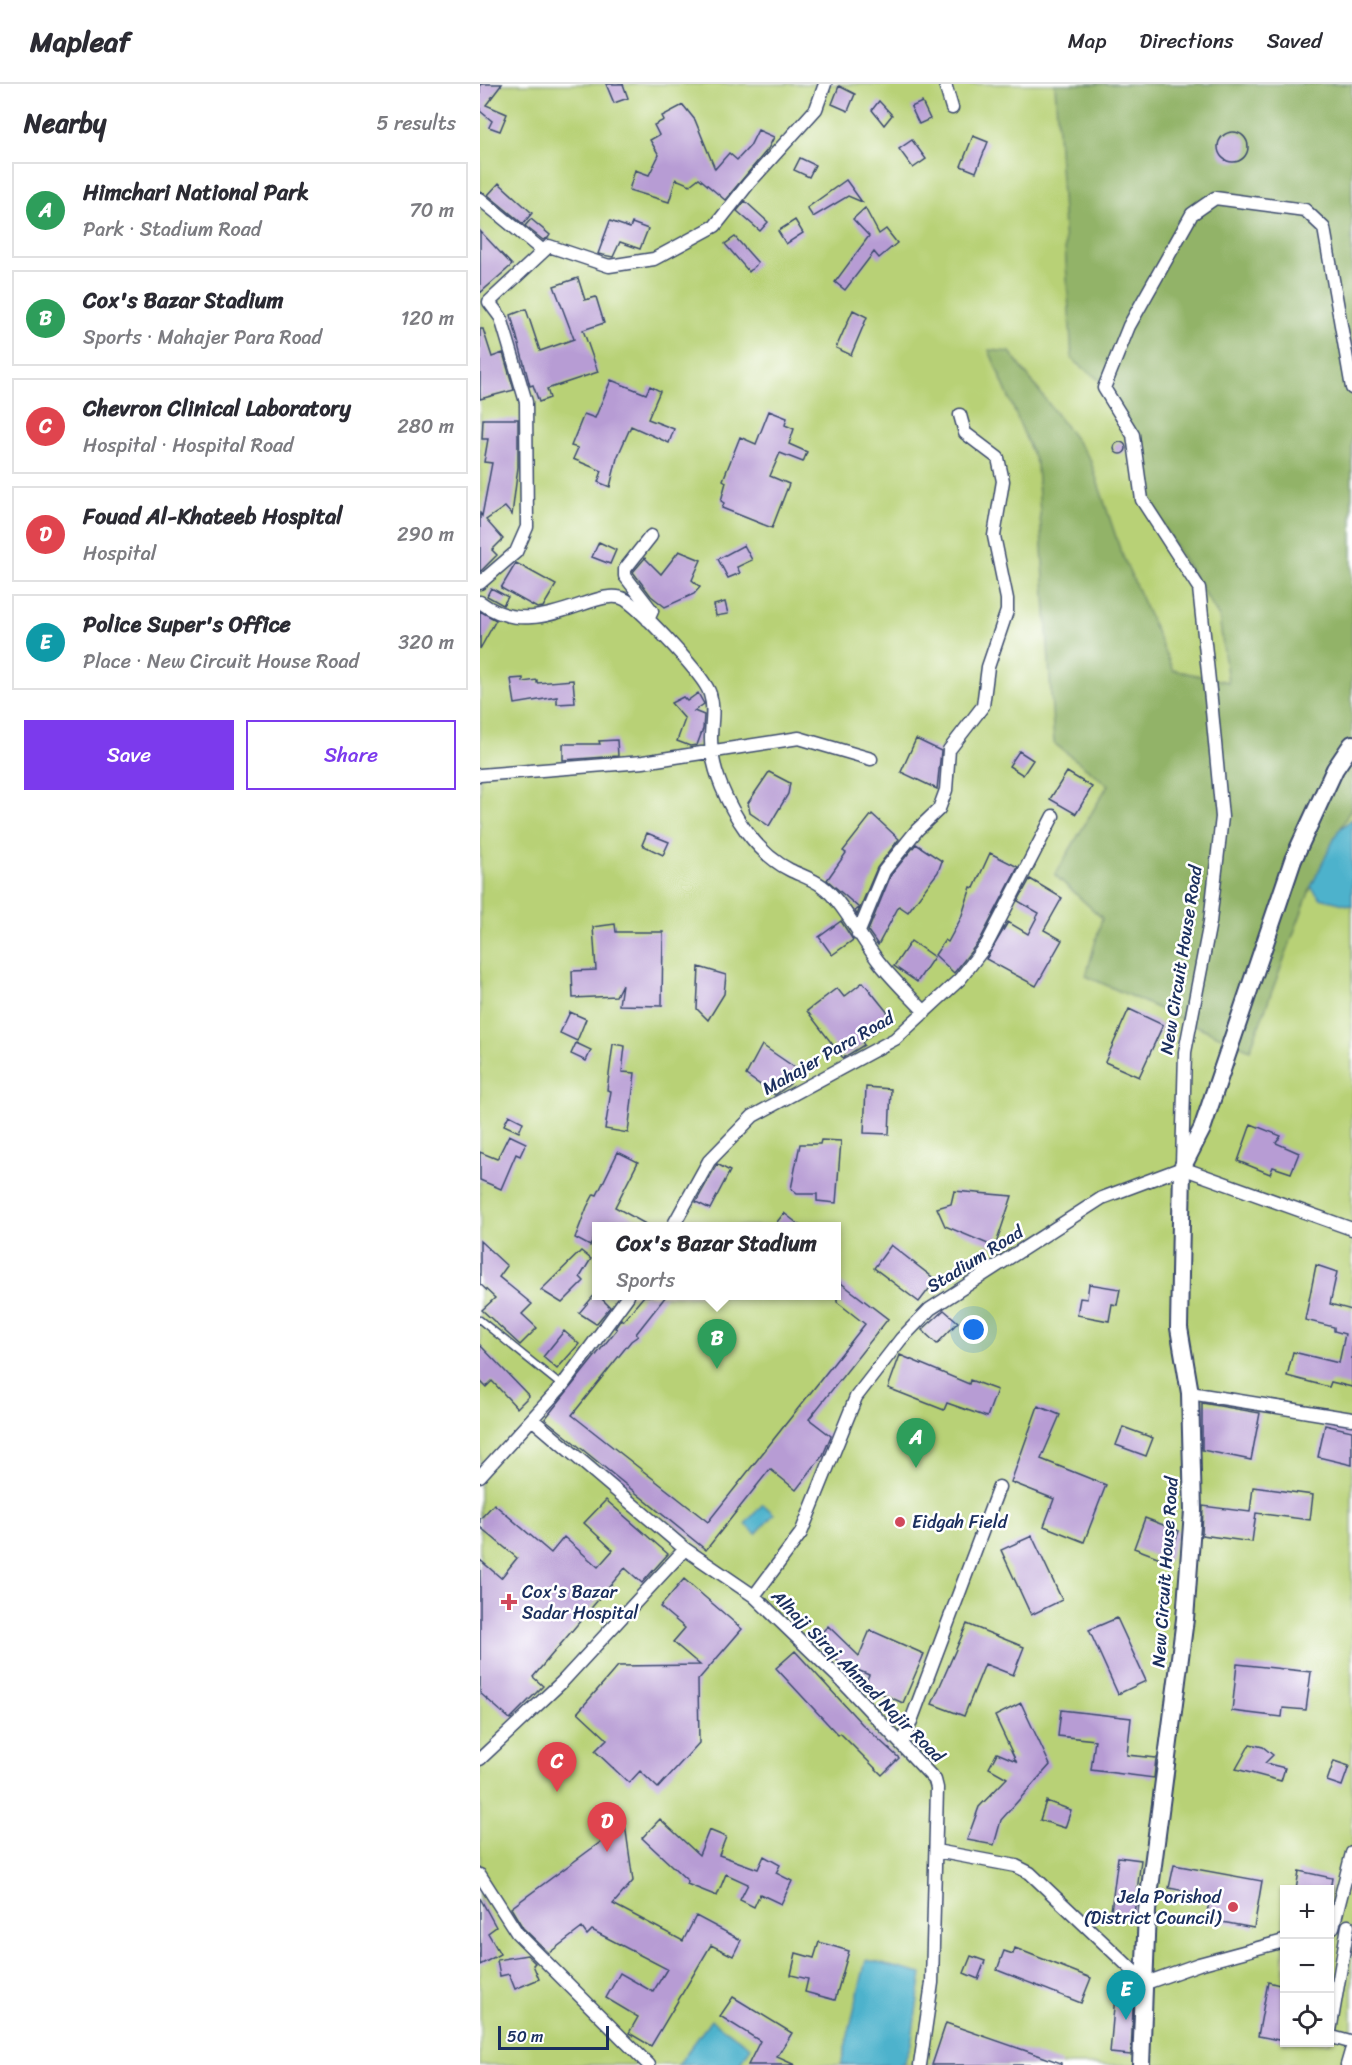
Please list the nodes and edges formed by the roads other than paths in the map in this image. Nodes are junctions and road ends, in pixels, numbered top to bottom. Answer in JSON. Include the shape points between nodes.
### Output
{"nodes":[{"id":1,"x":825,"y":84,"type":"edge"},
{"id":2,"x":945,"y":84,"type":"edge"},
{"id":3,"x":952,"y":108,"type":"dead end"},
{"id":4,"x":480,"y":199,"type":"edge"},
{"id":5,"x":543,"y":251,"type":"junction"},
{"id":6,"x":484,"y":299,"type":"edge"},
{"id":7,"x":1352,"y":388,"type":"edge"},
{"id":8,"x":960,"y":415,"type":"dead end"},
{"id":9,"x":651,"y":536,"type":"dead end"},
{"id":10,"x":480,"y":583,"type":"edge"},
{"id":11,"x":480,"y":602,"type":"edge"},
{"id":12,"x":648,"y":620,"type":"junction"},
{"id":13,"x":1352,"y":744,"type":"edge"},
{"id":14,"x":711,"y":752,"type":"junction"},
{"id":15,"x":871,"y":759,"type":"dead end"},
{"id":16,"x":480,"y":775,"type":"edge"},
{"id":17,"x":1053,"y":816,"type":"dead end"},
{"id":18,"x":858,"y":934,"type":"junction"},
{"id":19,"x":925,"y":1012,"type":"junction"},
{"id":20,"x":1182,"y":1168,"type":"junction"},
{"id":21,"x":676,"y":1222,"type":"edge"},
{"id":22,"x":1352,"y":1229,"type":"edge"},
{"id":23,"x":625,"y":1300,"type":"edge"},
{"id":24,"x":480,"y":1320,"type":"edge"},
{"id":25,"x":562,"y":1386,"type":"junction"},
{"id":26,"x":1190,"y":1393,"type":"junction"},
{"id":27,"x":532,"y":1419,"type":"junction"},
{"id":28,"x":1352,"y":1419,"type":"edge"},
{"id":29,"x":480,"y":1476,"type":"edge"},
{"id":30,"x":999,"y":1487,"type":"dead end"},
{"id":31,"x":685,"y":1549,"type":"junction"},
{"id":32,"x":754,"y":1596,"type":"junction"},
{"id":33,"x":902,"y":1744,"type":"junction"},
{"id":34,"x":480,"y":1759,"type":"edge"},
{"id":35,"x":936,"y":1851,"type":"junction"},
{"id":36,"x":1352,"y":1853,"type":"edge"},
{"id":37,"x":480,"y":1875,"type":"edge"},
{"id":38,"x":1334,"y":1917,"type":"edge"},
{"id":39,"x":1350,"y":1925,"type":"edge"},
{"id":40,"x":1334,"y":1928,"type":"edge"},
{"id":41,"x":1280,"y":1942,"type":"edge"},
{"id":42,"x":1146,"y":1983,"type":"junction"},
{"id":43,"x":1334,"y":2007,"type":"edge"},
{"id":44,"x":1334,"y":2038,"type":"edge"},
{"id":45,"x":1352,"y":2047,"type":"edge"},
{"id":46,"x":649,"y":2065,"type":"edge"},
{"id":47,"x":920,"y":2065,"type":"edge"},
{"id":48,"x":1141,"y":2065,"type":"edge"},
{"id":49,"x":1347,"y":2065,"type":"edge"}],
"edges":[{"from":1,"to":5,"type":"street","via":[[816,110],[715,226],[654,259],[609,266],[549,246]]},
{"from":2,"to":3,"type":"street"},
{"from":4,"to":5,"type":"street"},
{"from":5,"to":6,"type":"street"},
{"from":6,"to":10,"type":"street","via":[[501,318],[526,402],[527,528],[516,552]]},
{"from":7,"to":20,"type":"street","name":"New Circuit House Road","via":[[1324,228],[1305,210],[1215,198],[1192,214],[1129,326],[1104,388],[1133,435],[1142,500],[1199,588],[1212,712],[1222,817],[1210,922],[1185,1052]]},
{"from":8,"to":18,"type":"street","via":[[965,433],[998,458],[1004,481],[994,536],[1007,611],[988,666],[983,706],[949,750],[946,790],[939,808],[884,871]]},
{"from":9,"to":12,"type":"street","via":[[625,569],[625,576],[652,611]]},
{"from":11,"to":12,"type":"street","via":[[508,617],[548,616],[611,596],[625,599]]},
{"from":12,"to":14,"type":"street","via":[[704,679],[713,707]]},
{"from":13,"to":20,"type":"street","via":[[1335,769],[1293,860],[1202,1129]]},
{"from":14,"to":15,"type":"street","via":[[798,738]]},
{"from":14,"to":16,"type":"street","via":[[644,762]]},
{"from":14,"to":18,"type":"street","via":[[722,787],[745,830],[767,855],[823,886]]},
{"from":17,"to":19,"type":"street","name":"Mahajer Para Road","via":[[987,944],[960,979]]},
{"from":18,"to":19,"type":"street"},
{"from":19,"to":21,"type":"street","name":"Mahajer Para Road","via":[[895,1040],[753,1116],[709,1161]]},
{"from":20,"to":22,"type":"street"},
{"from":20,"to":26,"type":"street","name":"New Circuit House Road","via":[[1179,1328]]},
{"from":20,"to":32,"type":"street","name":"Stadium Road","via":[[1102,1198],[951,1293],[922,1316],[856,1397],[801,1533]]},
{"from":23,"to":25,"type":"street"},
{"from":24,"to":25,"type":"lane"},
{"from":25,"to":27,"type":"street"},
{"from":26,"to":28,"type":"street"},
{"from":26,"to":42,"type":"street","name":"New Circuit House Road","via":[[1192,1511],[1185,1619],[1147,1911]]},
{"from":27,"to":29,"type":"street"},
{"from":27,"to":31,"type":"street","name":"Alhajj Siraj Ahmed Najir Road"},
{"from":30,"to":33,"type":"street"},
{"from":31,"to":32,"type":"street","name":"Alhajj Siraj Ahmed Najir Road"},
{"from":31,"to":34,"type":"street","via":[[562,1682]]},
{"from":32,"to":33,"type":"street","name":"Alhajj Siraj Ahmed Najir Road"},
{"from":33,"to":35,"type":"street","name":"Alhajj Siraj Ahmed Najir Road","via":[[938,1788]]},
{"from":35,"to":42,"type":"street","via":[[1016,1866],[1030,1874]]},
{"from":35,"to":47,"type":"street","name":"Alhajj Siraj Ahmed Najir Road","via":[[932,1983]]},
{"from":36,"to":38,"type":"street"},
{"from":37,"to":46,"type":"street","via":[[517,1933]]},
{"from":39,"to":40,"type":"street"},
{"from":39,"to":43,"type":"street"},
{"from":41,"to":42,"type":"street"},
{"from":42,"to":48,"type":"street","name":"New Circuit House Road"},
{"from":44,"to":45,"type":"street","via":[[1350,2042]]},
{"from":45,"to":49,"type":"street"}]}
